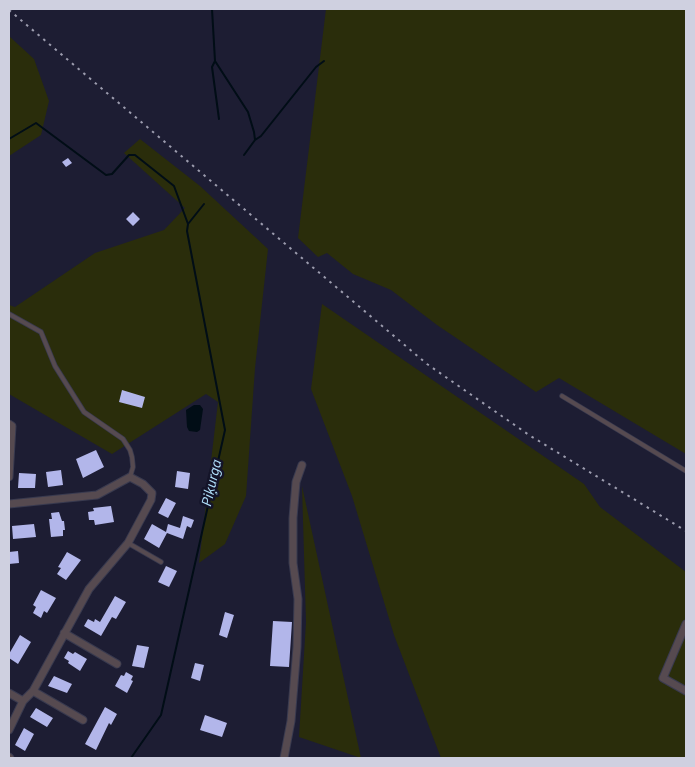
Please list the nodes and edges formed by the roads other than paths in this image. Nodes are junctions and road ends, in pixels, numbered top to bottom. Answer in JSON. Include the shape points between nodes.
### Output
{"nodes":[{"id":1,"x":9,"y":314,"type":"edge"},
{"id":2,"x":562,"y":396,"type":"dead end"},
{"id":3,"x":9,"y":424,"type":"edge"},
{"id":4,"x":302,"y":465,"type":"dead end"},
{"id":5,"x":686,"y":472,"type":"edge"},
{"id":6,"x":9,"y":477,"type":"edge"},
{"id":7,"x":130,"y":477,"type":"junction"},
{"id":8,"x":9,"y":504,"type":"edge"},
{"id":9,"x":128,"y":543,"type":"junction"},
{"id":10,"x":161,"y":562,"type":"dead end"},
{"id":11,"x":686,"y":624,"type":"edge"},
{"id":12,"x":64,"y":633,"type":"junction"},
{"id":13,"x":117,"y":664,"type":"dead end"},
{"id":14,"x":33,"y":691,"type":"junction"},
{"id":15,"x":686,"y":691,"type":"edge"},
{"id":16,"x":9,"y":693,"type":"edge"},
{"id":17,"x":23,"y":701,"type":"junction"},
{"id":18,"x":83,"y":720,"type":"dead end"},
{"id":19,"x":9,"y":730,"type":"edge"},
{"id":20,"x":284,"y":758,"type":"edge"}],
"edges":[{"from":1,"to":7,"type":"lane","via":[[41,332],[55,366],[84,412],[123,440],[132,457]]},
{"from":2,"to":5,"type":"lane"},
{"from":3,"to":6,"type":"street","via":[[12,426]]},
{"from":4,"to":20,"type":"street","via":[[296,482],[293,518],[297,647],[291,721]]},
{"from":7,"to":8,"type":"street","via":[[98,495]]},
{"from":7,"to":9,"type":"street","via":[[152,493]]},
{"from":9,"to":10,"type":"lane"},
{"from":9,"to":12,"type":"street","via":[[89,589]]},
{"from":11,"to":15,"type":"street","via":[[663,678]]},
{"from":12,"to":13,"type":"street"},
{"from":12,"to":14,"type":"street"},
{"from":14,"to":17,"type":"street"},
{"from":14,"to":18,"type":"street"},
{"from":16,"to":17,"type":"street"},
{"from":17,"to":19,"type":"street"}]}
